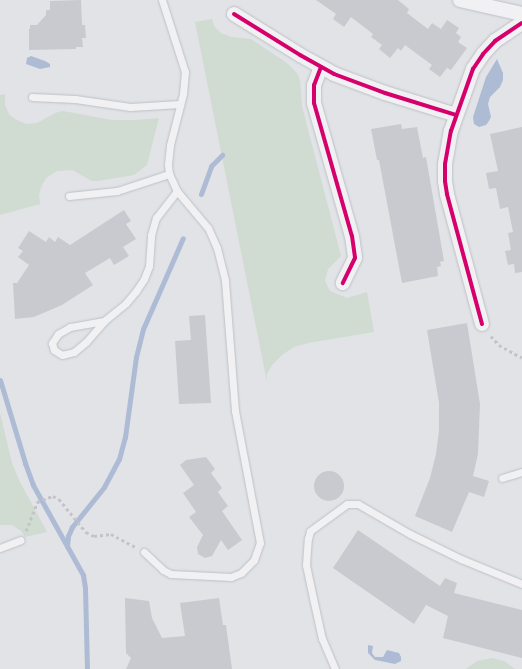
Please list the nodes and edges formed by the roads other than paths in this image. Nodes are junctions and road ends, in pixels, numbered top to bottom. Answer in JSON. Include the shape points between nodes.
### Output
{"nodes":[{"id":1,"x":162,"y":0,"type":"edge"},
{"id":2,"x":460,"y":0,"type":"edge"},
{"id":3,"x":234,"y":14,"type":"dead end"},
{"id":4,"x":522,"y":14,"type":"edge"},
{"id":5,"x":522,"y":23,"type":"edge"},
{"id":6,"x":321,"y":67,"type":"junction"},
{"id":7,"x":32,"y":97,"type":"dead end"},
{"id":8,"x":180,"y":104,"type":"junction"},
{"id":9,"x":456,"y":115,"type":"junction"},
{"id":10,"x":169,"y":174,"type":"junction"},
{"id":11,"x":176,"y":191,"type":"junction"},
{"id":12,"x":69,"y":196,"type":"dead end"},
{"id":13,"x":343,"y":283,"type":"dead end"},
{"id":14,"x":104,"y":321,"type":"junction"},
{"id":15,"x":482,"y":324,"type":"road end"},
{"id":16,"x":522,"y":472,"type":"edge"},
{"id":17,"x":502,"y":478,"type":"dead end"},
{"id":18,"x":21,"y":540,"type":"road end"},
{"id":19,"x":0,"y":548,"type":"edge"},
{"id":20,"x":144,"y":552,"type":"road end"},
{"id":21,"x":522,"y":584,"type":"edge"},
{"id":22,"x":335,"y":669,"type":"edge"}],
"edges":[{"from":1,"to":8,"type":"lane","via":[[185,72]]},
{"from":2,"to":4,"type":"street"},
{"from":3,"to":6,"type":"street"},
{"from":5,"to":9,"type":"street","via":[[504,34],[483,54],[473,69]]},
{"from":6,"to":9,"type":"street","via":[[378,90]]},
{"from":6,"to":13,"type":"street","via":[[313,90],[314,103],[352,236],[355,258]]},
{"from":7,"to":8,"type":"lane","via":[[75,99],[130,107]]},
{"from":8,"to":10,"type":"lane","via":[[170,145]]},
{"from":9,"to":15,"type":"street","via":[[447,148],[445,181]]},
{"from":10,"to":11,"type":"lane"},
{"from":10,"to":12,"type":"lane","via":[[116,191]]},
{"from":11,"to":14,"type":"lane","via":[[156,218],[151,235],[149,266],[144,279],[126,303]]},
{"from":11,"to":20,"type":"lane","via":[[208,228],[217,248],[225,280],[235,411],[260,543],[254,560],[241,573],[231,577],[171,574]]},
{"from":14,"to":14,"type":"lane","via":[[70,327],[58,334],[52,343],[54,350],[62,355],[74,352]]},
{"from":16,"to":17,"type":"lane"},
{"from":18,"to":19,"type":"lane"},
{"from":21,"to":22,"type":"lane","via":[[454,556],[358,504],[347,504],[310,531],[306,565],[322,639]]}]}
